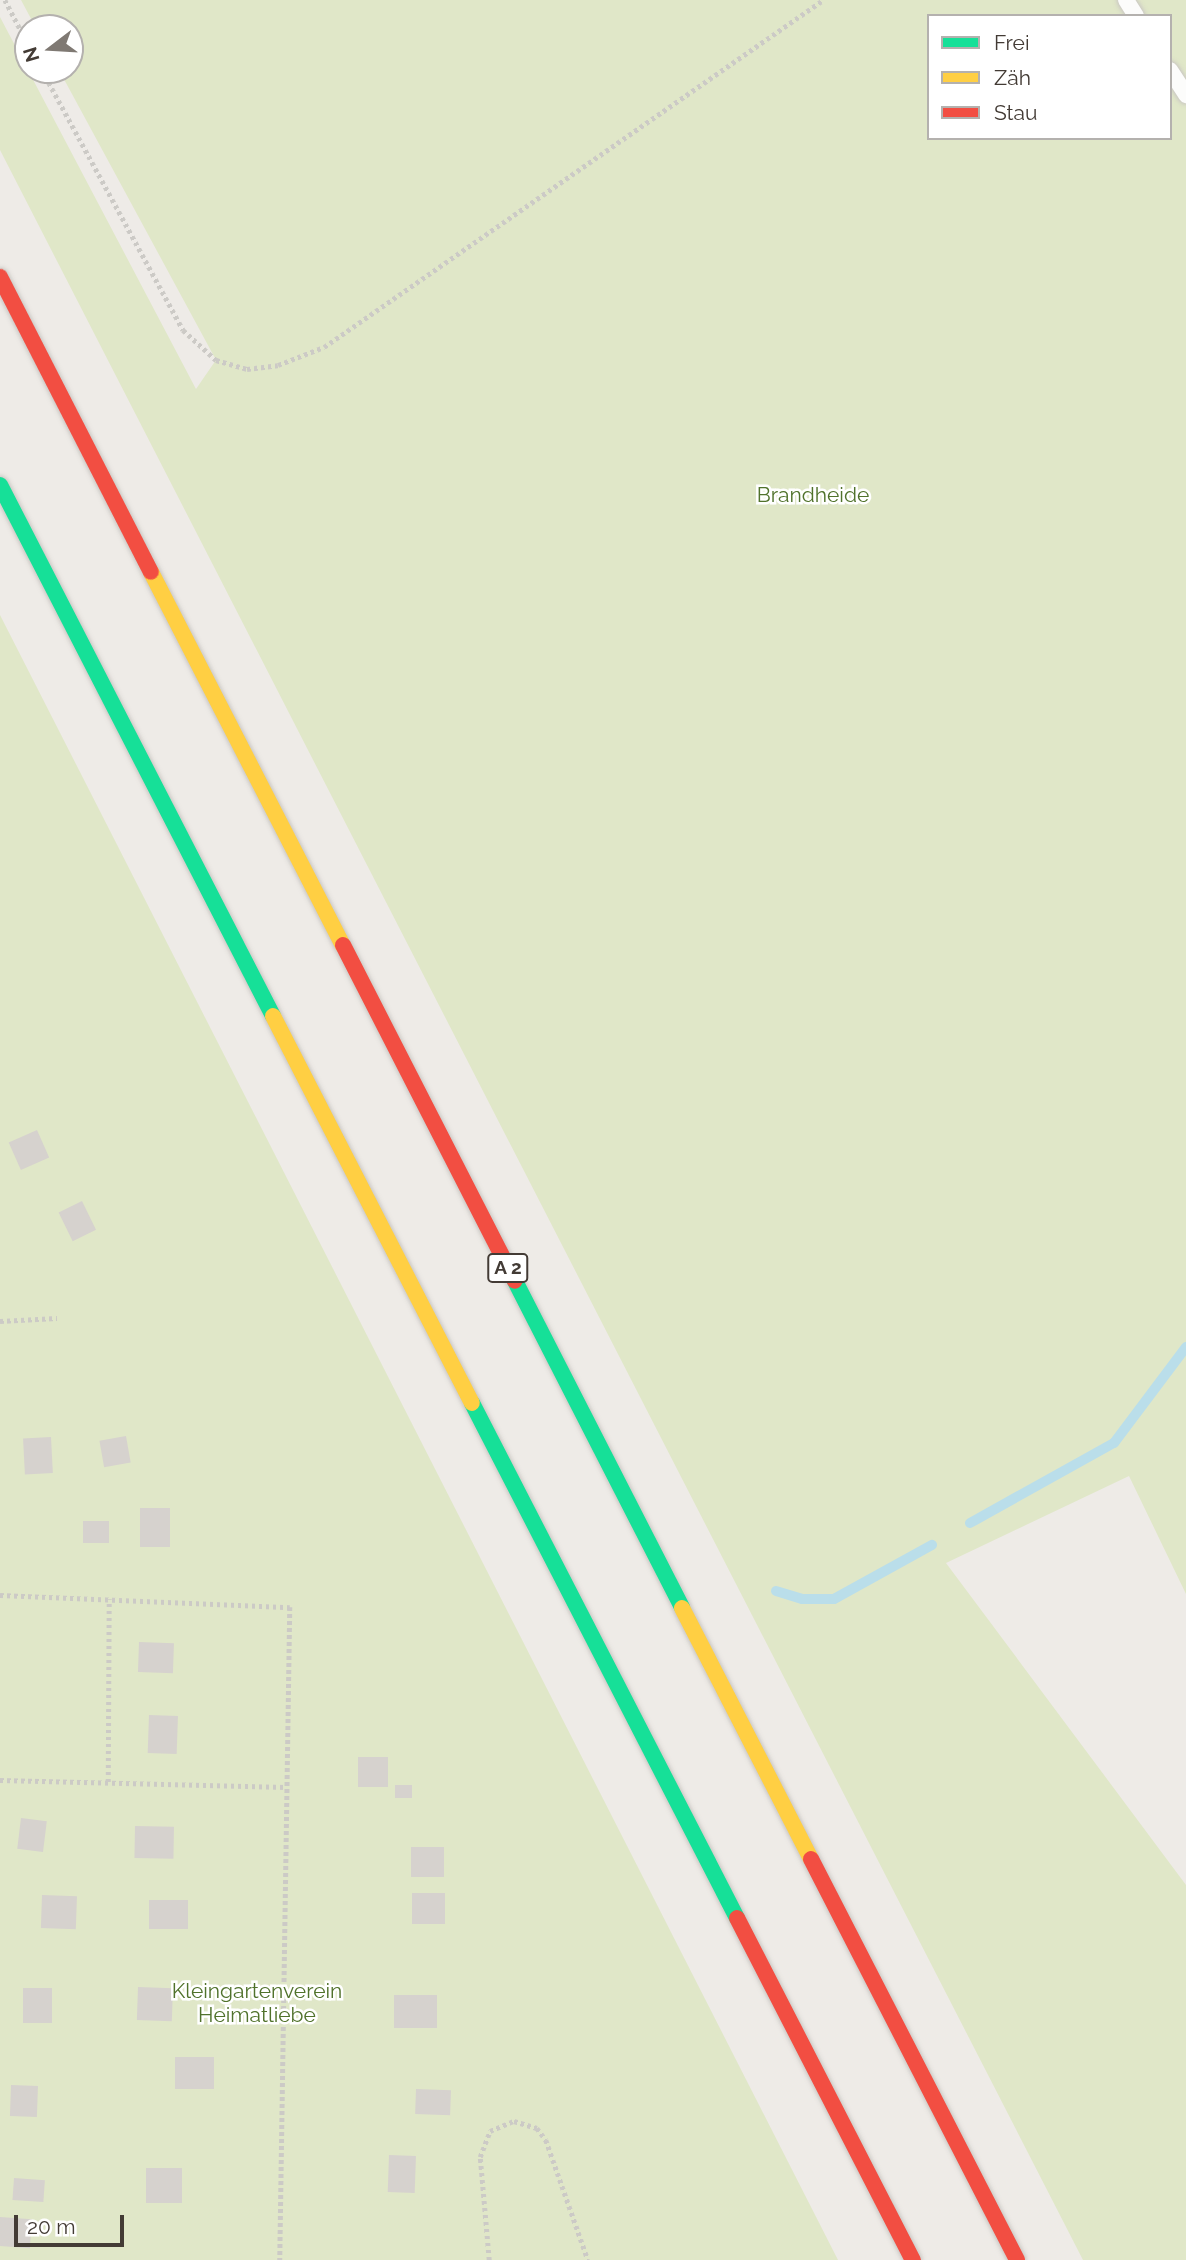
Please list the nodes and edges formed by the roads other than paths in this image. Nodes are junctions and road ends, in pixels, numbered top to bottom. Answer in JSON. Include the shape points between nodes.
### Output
{"nodes":[{"id":1,"x":1172,"y":73,"type":"edge"},
{"id":2,"x":1186,"y":95,"type":"edge"},
{"id":3,"x":0,"y":276,"type":"edge"},
{"id":4,"x":0,"y":485,"type":"edge"},
{"id":5,"x":913,"y":2260,"type":"edge"},
{"id":6,"x":1017,"y":2260,"type":"edge"}],
"edges":[{"from":1,"to":2,"type":"lane"},
{"from":3,"to":6,"type":"highway","number":"A 2"},
{"from":4,"to":5,"type":"highway"}]}
